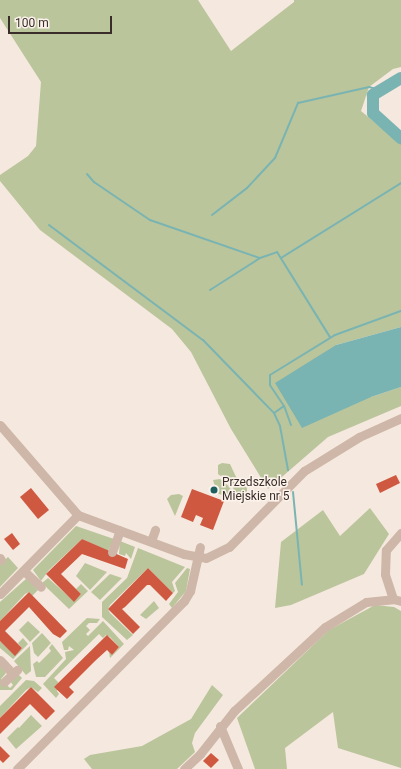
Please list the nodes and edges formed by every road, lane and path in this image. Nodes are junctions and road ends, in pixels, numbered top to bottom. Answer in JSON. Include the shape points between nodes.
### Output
{"nodes":[{"id":1,"x":401,"y":418,"type":"edge"},
{"id":2,"x":0,"y":425,"type":"edge"},
{"id":3,"x":78,"y":514,"type":"junction"},
{"id":4,"x":120,"y":530,"type":"junction"},
{"id":5,"x":155,"y":530,"type":"dead end"},
{"id":6,"x":401,"y":532,"type":"edge"},
{"id":7,"x":151,"y":541,"type":"junction"},
{"id":8,"x":200,"y":547,"type":"dead end"},
{"id":9,"x":112,"y":552,"type":"dead end"},
{"id":10,"x":196,"y":558,"type":"junction"},
{"id":11,"x":24,"y":571,"type":"junction"},
{"id":12,"x":41,"y":587,"type":"dead end"},
{"id":13,"x":0,"y":594,"type":"edge"},
{"id":14,"x":397,"y":600,"type":"edge"},
{"id":15,"x":0,"y":660,"type":"edge"},
{"id":16,"x":4,"y":682,"type":"dead end"},
{"id":17,"x":220,"y":726,"type":"junction"},
{"id":18,"x":17,"y":769,"type":"edge"},
{"id":19,"x":184,"y":769,"type":"edge"},
{"id":20,"x":238,"y":769,"type":"edge"}],
"edges":[{"from":1,"to":10,"type":"street","via":[[359,437],[316,463],[286,487],[229,547],[215,556]]},
{"from":2,"to":3,"type":"street"},
{"from":3,"to":4,"type":"street"},
{"from":3,"to":11,"type":"street"},
{"from":4,"to":7,"type":"street"},
{"from":4,"to":9,"type":"street"},
{"from":5,"to":7,"type":"street"},
{"from":6,"to":14,"type":"street","via":[[386,550],[385,574]]},
{"from":7,"to":10,"type":"street"},
{"from":8,"to":10,"type":"street"},
{"from":10,"to":18,"type":"street","via":[[190,591],[48,732]]},
{"from":11,"to":12,"type":"street"},
{"from":11,"to":13,"type":"street"},
{"from":14,"to":17,"type":"street","via":[[366,602],[325,627]]},
{"from":15,"to":16,"type":"street","via":[[15,672]]},
{"from":17,"to":19,"type":"street","via":[[200,754]]},
{"from":17,"to":20,"type":"street"}]}
